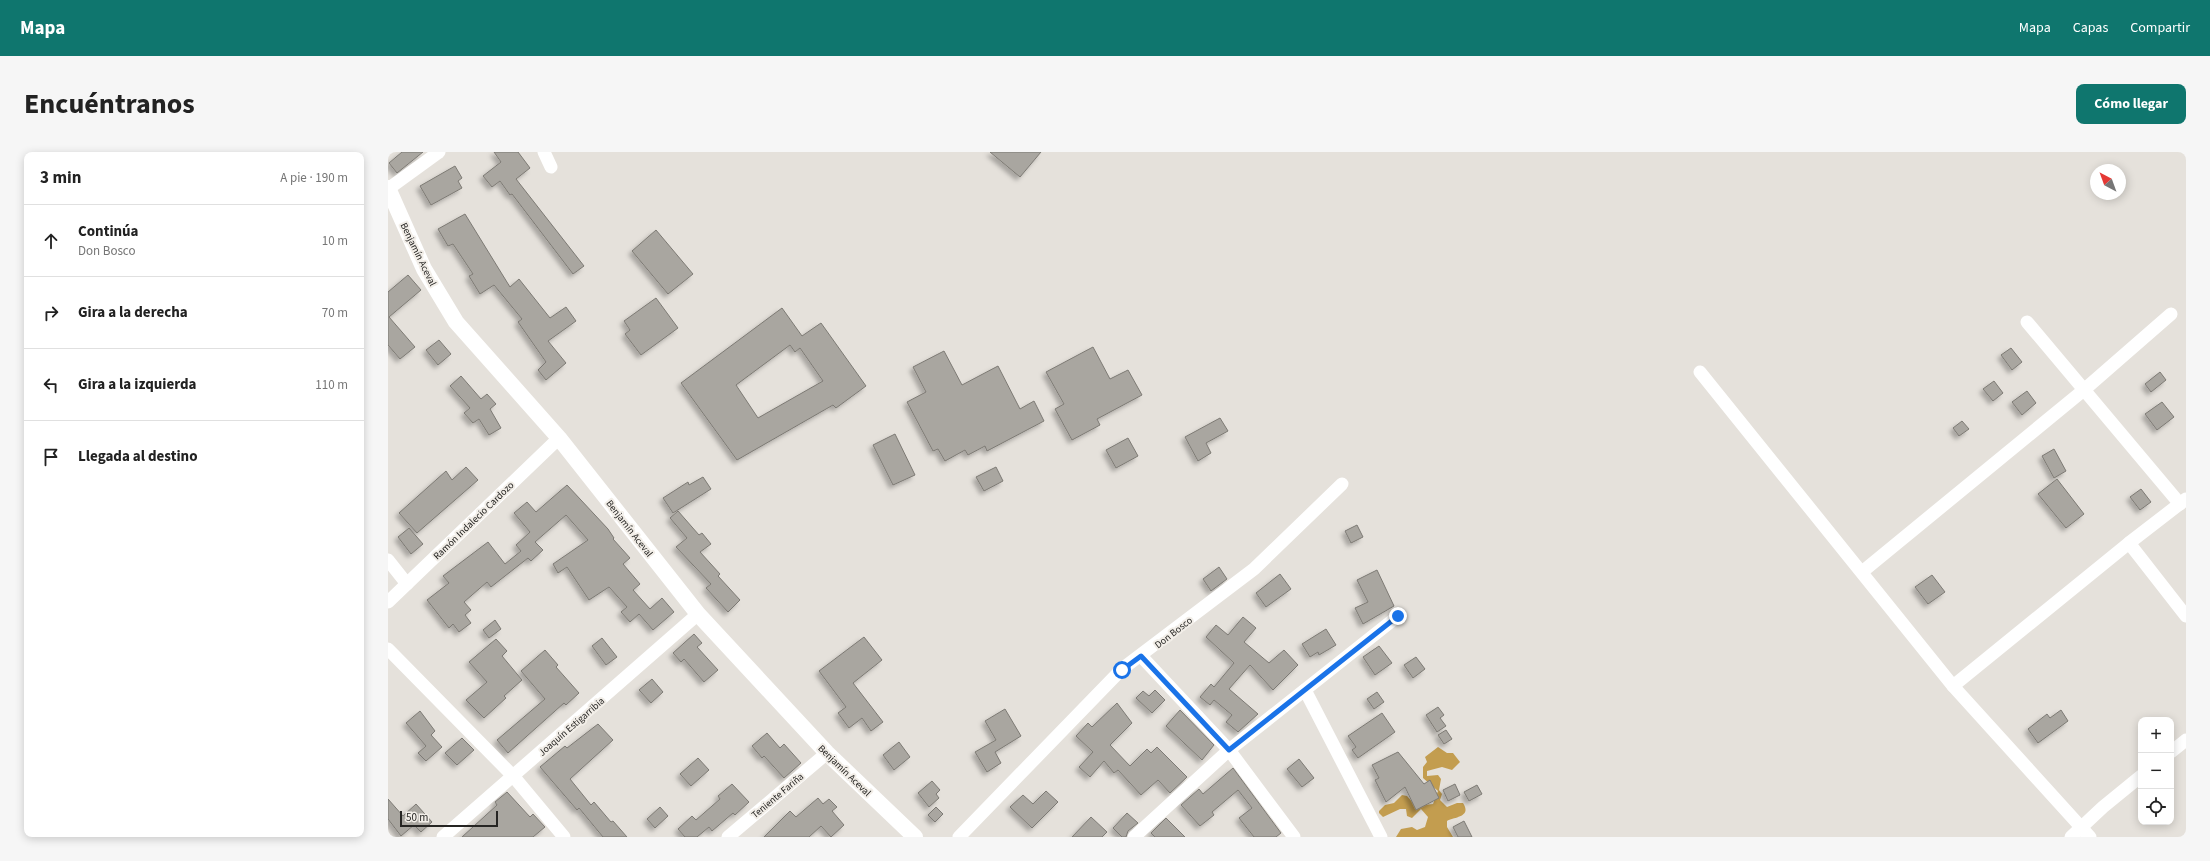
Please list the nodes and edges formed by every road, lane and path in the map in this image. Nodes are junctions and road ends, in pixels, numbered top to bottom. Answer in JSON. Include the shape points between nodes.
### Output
{"nodes":[{"id":1,"x":439,"y":152,"type":"edge"},
{"id":2,"x":544,"y":152,"type":"edge"},
{"id":3,"x":551,"y":167,"type":"dead end"},
{"id":4,"x":388,"y":188,"type":"edge"},
{"id":5,"x":2171,"y":314,"type":"dead end"},
{"id":6,"x":2027,"y":322,"type":"dead end"},
{"id":7,"x":1700,"y":372,"type":"dead end"},
{"id":8,"x":2086,"y":389,"type":"junction"},
{"id":9,"x":559,"y":438,"type":"junction"},
{"id":10,"x":1342,"y":484,"type":"dead end"},
{"id":11,"x":2183,"y":502,"type":"edge"},
{"id":12,"x":2129,"y":543,"type":"junction"},
{"id":13,"x":388,"y":560,"type":"edge"},
{"id":14,"x":1862,"y":572,"type":"junction"},
{"id":15,"x":407,"y":584,"type":"junction"},
{"id":16,"x":388,"y":602,"type":"edge"},
{"id":17,"x":698,"y":614,"type":"junction"},
{"id":18,"x":1398,"y":616,"type":"dead end"},
{"id":19,"x":2186,"y":616,"type":"edge"},
{"id":20,"x":388,"y":649,"type":"edge"},
{"id":21,"x":1141,"y":656,"type":"junction"},
{"id":22,"x":1953,"y":686,"type":"junction"},
{"id":23,"x":1305,"y":690,"type":"junction"},
{"id":24,"x":2186,"y":740,"type":"edge"},
{"id":25,"x":1229,"y":750,"type":"junction"},
{"id":26,"x":2174,"y":750,"type":"edge"},
{"id":27,"x":827,"y":753,"type":"junction"},
{"id":28,"x":514,"y":777,"type":"junction"},
{"id":29,"x":2138,"y":779,"type":"edge"},
{"id":30,"x":2082,"y":826,"type":"junction"},
{"id":31,"x":443,"y":837,"type":"edge"},
{"id":32,"x":564,"y":837,"type":"edge"},
{"id":33,"x":728,"y":837,"type":"edge"},
{"id":34,"x":915,"y":837,"type":"edge"},
{"id":35,"x":959,"y":837,"type":"edge"},
{"id":36,"x":1134,"y":837,"type":"edge"},
{"id":37,"x":1294,"y":837,"type":"edge"},
{"id":38,"x":1381,"y":837,"type":"edge"},
{"id":39,"x":2071,"y":837,"type":"edge"},
{"id":40,"x":2090,"y":837,"type":"edge"}],
"edges":[{"from":1,"to":4,"type":"street"},
{"from":2,"to":3,"type":"street"},
{"from":4,"to":9,"type":"street","name":"Benjamín Aceval","via":[[424,269],[456,322]]},
{"from":5,"to":8,"type":"street"},
{"from":6,"to":8,"type":"street"},
{"from":7,"to":14,"type":"street"},
{"from":8,"to":11,"type":"street"},
{"from":8,"to":14,"type":"street"},
{"from":9,"to":15,"type":"street","name":"Ramón Indalecio Cardozo"},
{"from":9,"to":17,"type":"street","name":"Benjamín Aceval"},
{"from":10,"to":21,"type":"street","name":"Don Bosco","via":[[1254,569]]},
{"from":11,"to":12,"type":"street"},
{"from":12,"to":19,"type":"street"},
{"from":12,"to":22,"type":"street"},
{"from":13,"to":15,"type":"street"},
{"from":14,"to":22,"type":"street"},
{"from":15,"to":16,"type":"street","name":"Ramón Indalecio Cardozo"},
{"from":17,"to":27,"type":"street","name":"Benjamín Aceval"},
{"from":17,"to":28,"type":"street","name":"Joaquín Estigarribia"},
{"from":18,"to":23,"type":"street"},
{"from":20,"to":28,"type":"street"},
{"from":21,"to":25,"type":"street"},
{"from":21,"to":35,"type":"street","name":"Don Bosco","via":[[1122,670]]},
{"from":22,"to":30,"type":"street"},
{"from":23,"to":25,"type":"street"},
{"from":23,"to":38,"type":"street"},
{"from":24,"to":26,"type":"street"},
{"from":25,"to":36,"type":"street"},
{"from":25,"to":37,"type":"street"},
{"from":27,"to":33,"type":"street","name":"Teniente Fariña"},
{"from":27,"to":34,"type":"street","name":"Benjamín Aceval"},
{"from":28,"to":31,"type":"street","name":"Joaquín Estigarribia"},
{"from":28,"to":32,"type":"street"},
{"from":29,"to":30,"type":"street"},
{"from":30,"to":39,"type":"street"},
{"from":30,"to":40,"type":"street"}]}
